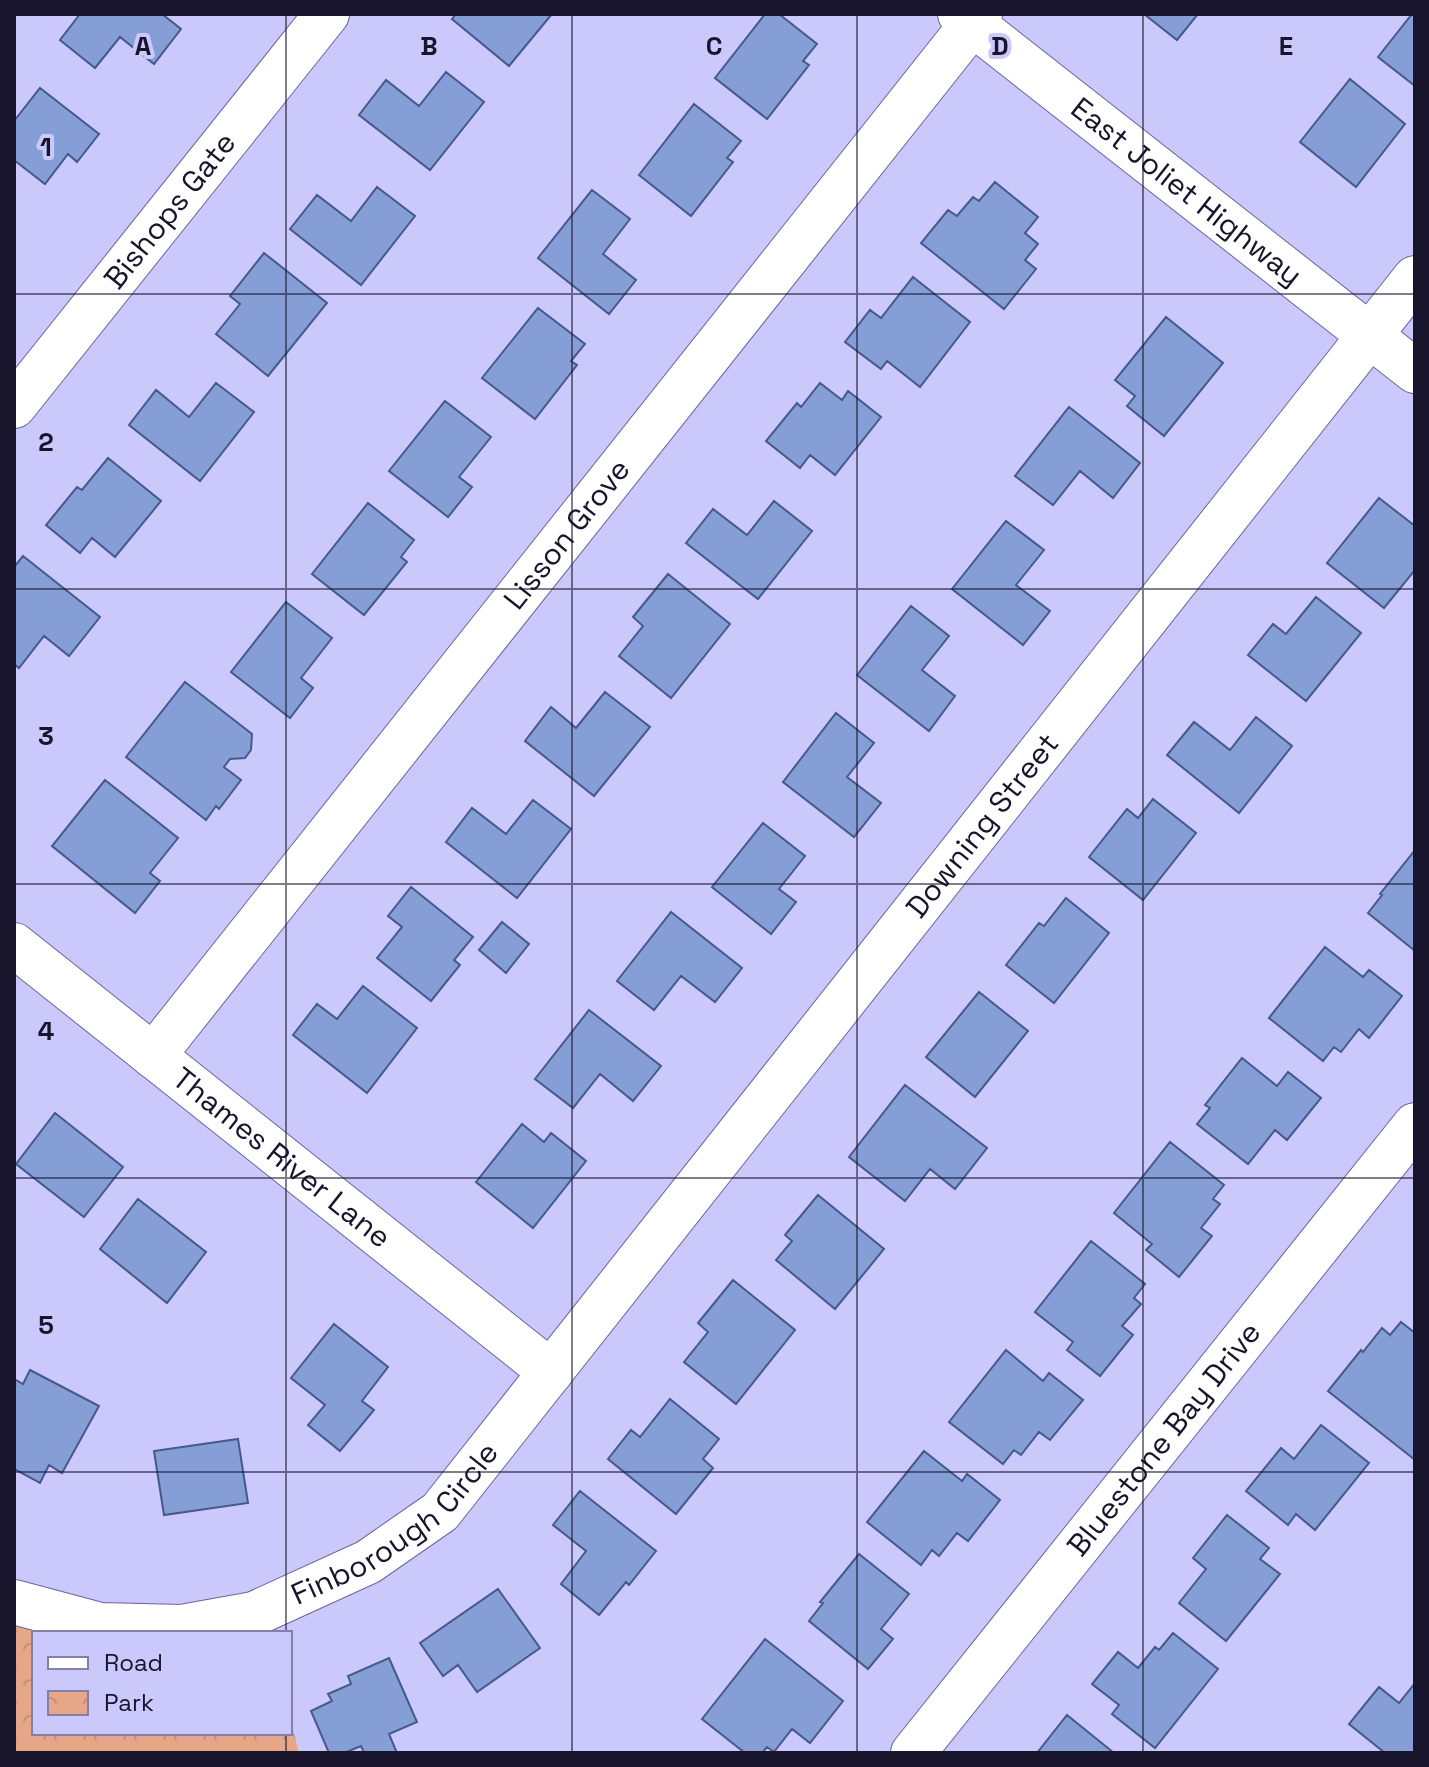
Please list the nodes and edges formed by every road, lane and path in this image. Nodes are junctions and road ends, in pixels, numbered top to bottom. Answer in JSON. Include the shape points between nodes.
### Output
{"nodes":[{"id":1,"x":327,"y":14,"type":"edge"},
{"id":2,"x":971,"y":17,"type":"edge"},
{"id":3,"x":1415,"y":278,"type":"edge"},
{"id":4,"x":1370,"y":335,"type":"junction"},
{"id":5,"x":1415,"y":371,"type":"edge"},
{"id":6,"x":14,"y":406,"type":"edge"},
{"id":7,"x":14,"y":945,"type":"edge"},
{"id":8,"x":153,"y":1056,"type":"junction"},
{"id":9,"x":1415,"y":1125,"type":"edge"},
{"id":10,"x":551,"y":1372,"type":"junction"},
{"id":11,"x":14,"y":1602,"type":"edge"},
{"id":12,"x":913,"y":1753,"type":"edge"}],
"edges":[{"from":1,"to":6,"type":"street","name":"Bishops Gate"},
{"from":2,"to":4,"type":"street","name":"East Joliet Highway"},
{"from":2,"to":8,"type":"street","name":"Lisson Grove"},
{"from":3,"to":4,"type":"street","name":"Downing Street"},
{"from":4,"to":5,"type":"street","name":"East Joliet Highway"},
{"from":4,"to":10,"type":"street","name":"Downing Street"},
{"from":7,"to":8,"type":"street","name":"Thames River Lane"},
{"from":8,"to":10,"type":"street","name":"Thames River Lane"},
{"from":9,"to":12,"type":"street","name":"Bluestone Bay Drive"},
{"from":10,"to":11,"type":"street","name":"Finborough Circle","via":[[440,1512],[368,1562],[254,1614],[182,1627],[100,1625]]}]}
